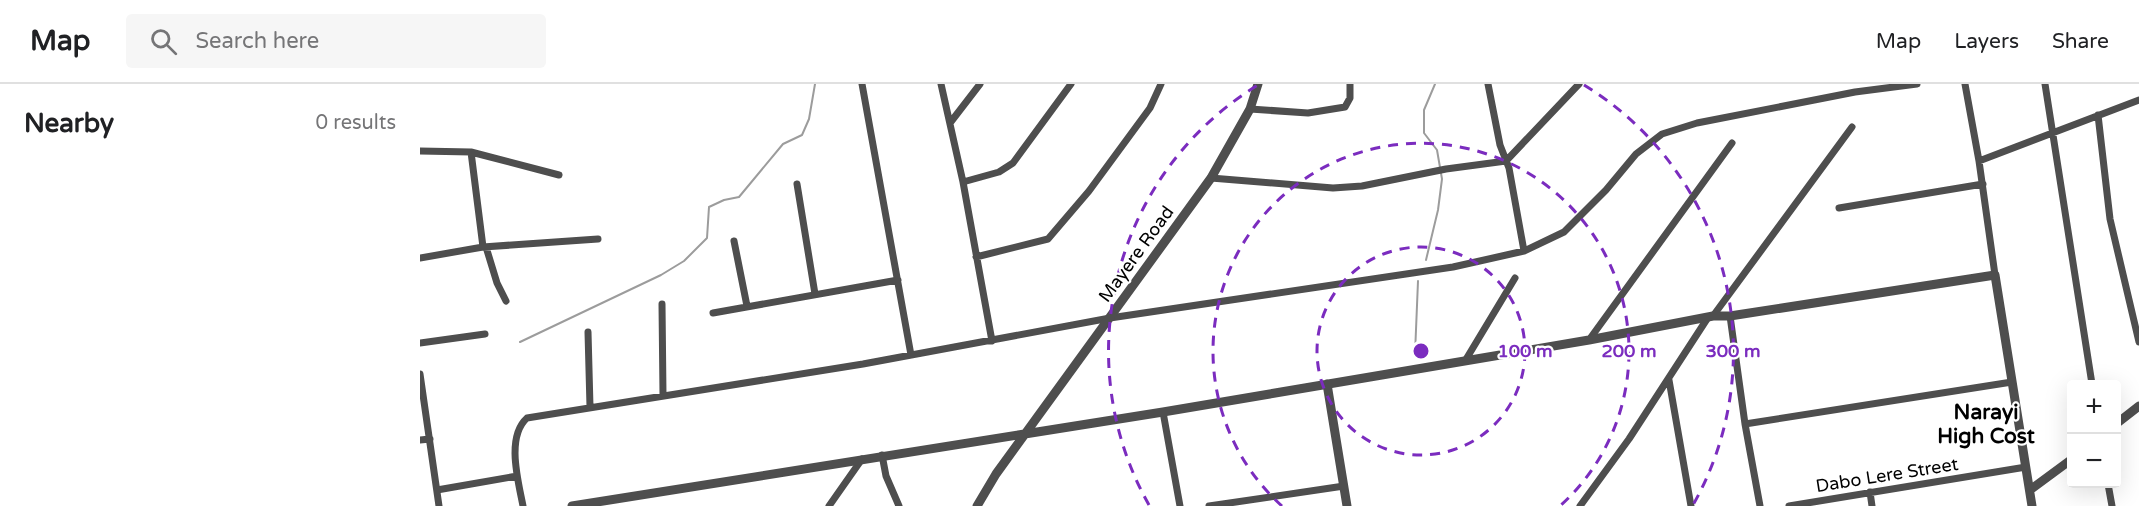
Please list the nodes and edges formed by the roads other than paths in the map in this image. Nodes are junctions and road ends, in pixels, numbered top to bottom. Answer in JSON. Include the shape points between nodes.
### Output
{"nodes":[{"id":1,"x":862,"y":84,"type":"edge"},
{"id":2,"x":941,"y":84,"type":"edge"},
{"id":3,"x":980,"y":84,"type":"edge"},
{"id":4,"x":1071,"y":84,"type":"edge"},
{"id":5,"x":1161,"y":84,"type":"edge"},
{"id":6,"x":1258,"y":84,"type":"edge"},
{"id":7,"x":1350,"y":84,"type":"edge"},
{"id":8,"x":1488,"y":84,"type":"edge"},
{"id":9,"x":1853,"y":84,"type":"edge"},
{"id":10,"x":1917,"y":84,"type":"edge"},
{"id":11,"x":1965,"y":84,"type":"edge"},
{"id":12,"x":2045,"y":84,"type":"edge"},
{"id":13,"x":1577,"y":85,"type":"edge"},
{"id":14,"x":1892,"y":85,"type":"edge"},
{"id":15,"x":1855,"y":92,"type":"junction"},
{"id":16,"x":2139,"y":100,"type":"edge"},
{"id":17,"x":1250,"y":109,"type":"junction"},
{"id":18,"x":2098,"y":115,"type":"junction"},
{"id":19,"x":950,"y":123,"type":"junction"},
{"id":20,"x":1852,"y":127,"type":"dead end"},
{"id":21,"x":2053,"y":131,"type":"junction"},
{"id":22,"x":1732,"y":142,"type":"dead end"},
{"id":23,"x":420,"y":151,"type":"edge"},
{"id":24,"x":471,"y":152,"type":"junction"},
{"id":25,"x":1506,"y":161,"type":"junction"},
{"id":26,"x":1979,"y":161,"type":"junction"},
{"id":27,"x":559,"y":175,"type":"dead end"},
{"id":28,"x":1211,"y":178,"type":"junction"},
{"id":29,"x":963,"y":182,"type":"junction"},
{"id":30,"x":797,"y":184,"type":"dead end"},
{"id":31,"x":1983,"y":184,"type":"junction"},
{"id":32,"x":1839,"y":208,"type":"dead end"},
{"id":33,"x":598,"y":239,"type":"dead end"},
{"id":34,"x":734,"y":241,"type":"dead end"},
{"id":35,"x":485,"y":247,"type":"junction"},
{"id":36,"x":1524,"y":251,"type":"junction"},
{"id":37,"x":976,"y":257,"type":"junction"},
{"id":38,"x":420,"y":258,"type":"edge"},
{"id":39,"x":1995,"y":275,"type":"junction"},
{"id":40,"x":1515,"y":278,"type":"dead end"},
{"id":41,"x":898,"y":280,"type":"junction"},
{"id":42,"x":815,"y":294,"type":"junction"},
{"id":43,"x":506,"y":301,"type":"dead end"},
{"id":44,"x":662,"y":304,"type":"dead end"},
{"id":45,"x":747,"y":306,"type":"junction"},
{"id":46,"x":713,"y":312,"type":"dead end"},
{"id":47,"x":1730,"y":316,"type":"junction"},
{"id":48,"x":1110,"y":318,"type":"junction"},
{"id":49,"x":1710,"y":318,"type":"junction"},
{"id":50,"x":588,"y":332,"type":"dead end"},
{"id":51,"x":485,"y":334,"type":"dead end"},
{"id":52,"x":1589,"y":340,"type":"junction"},
{"id":53,"x":992,"y":341,"type":"junction"},
{"id":54,"x":2139,"y":342,"type":"edge"},
{"id":55,"x":420,"y":343,"type":"edge"},
{"id":56,"x":911,"y":355,"type":"junction"},
{"id":57,"x":1465,"y":361,"type":"junction"},
{"id":58,"x":420,"y":374,"type":"edge"},
{"id":59,"x":1669,"y":380,"type":"junction"},
{"id":60,"x":2091,"y":380,"type":"edge"},
{"id":61,"x":2012,"y":382,"type":"junction"},
{"id":62,"x":1327,"y":384,"type":"junction"},
{"id":63,"x":663,"y":395,"type":"junction"},
{"id":64,"x":2139,"y":406,"type":"edge"},
{"id":65,"x":590,"y":407,"type":"junction"},
{"id":66,"x":1163,"y":412,"type":"junction"},
{"id":67,"x":2121,"y":420,"type":"edge"},
{"id":68,"x":1745,"y":424,"type":"junction"},
{"id":69,"x":1025,"y":433,"type":"junction"},
{"id":70,"x":430,"y":439,"type":"junction"},
{"id":71,"x":420,"y":440,"type":"edge"},
{"id":72,"x":882,"y":455,"type":"junction"},
{"id":73,"x":863,"y":458,"type":"junction"},
{"id":74,"x":2067,"y":463,"type":"edge"},
{"id":75,"x":2026,"y":467,"type":"junction"},
{"id":76,"x":517,"y":476,"type":"junction"},
{"id":77,"x":1344,"y":486,"type":"junction"},
{"id":78,"x":2109,"y":488,"type":"edge"},
{"id":79,"x":437,"y":490,"type":"junction"},
{"id":80,"x":2030,"y":490,"type":"junction"},
{"id":81,"x":1870,"y":492,"type":"junction"},
{"id":82,"x":439,"y":506,"type":"edge"},
{"id":83,"x":523,"y":506,"type":"edge"},
{"id":84,"x":572,"y":506,"type":"edge"},
{"id":85,"x":829,"y":506,"type":"edge"},
{"id":86,"x":899,"y":506,"type":"edge"},
{"id":87,"x":977,"y":506,"type":"edge"},
{"id":88,"x":1180,"y":506,"type":"edge"},
{"id":89,"x":1209,"y":506,"type":"edge"},
{"id":90,"x":1347,"y":506,"type":"edge"},
{"id":91,"x":1580,"y":506,"type":"edge"},
{"id":92,"x":1691,"y":506,"type":"edge"},
{"id":93,"x":1760,"y":506,"type":"edge"},
{"id":94,"x":1789,"y":506,"type":"edge"},
{"id":95,"x":1872,"y":506,"type":"edge"},
{"id":96,"x":2032,"y":506,"type":"edge"},
{"id":97,"x":2112,"y":506,"type":"edge"}],
"edges":[{"from":1,"to":41,"type":"street"},
{"from":2,"to":19,"type":"street"},
{"from":3,"to":19,"type":"street"},
{"from":4,"to":29,"type":"street","via":[[1013,163],[999,172]]},
{"from":5,"to":37,"type":"street","via":[[1150,108],[1048,239]]},
{"from":6,"to":17,"type":"street","name":"Mayere Road"},
{"from":7,"to":17,"type":"street","via":[[1345,107],[1308,113]]},
{"from":8,"to":25,"type":"street"},
{"from":9,"to":15,"type":"street"},
{"from":10,"to":14,"type":"street"},
{"from":11,"to":26,"type":"street"},
{"from":12,"to":21,"type":"street"},
{"from":13,"to":25,"type":"street"},
{"from":14,"to":15,"type":"street"},
{"from":15,"to":36,"type":"street","via":[[1697,123],[1662,134],[1636,154],[1564,232]]},
{"from":16,"to":18,"type":"street"},
{"from":17,"to":28,"type":"street","name":"Mayere Road"},
{"from":18,"to":21,"type":"street"},
{"from":18,"to":54,"type":"street","via":[[2110,219]]},
{"from":19,"to":29,"type":"street"},
{"from":20,"to":49,"type":"street"},
{"from":21,"to":26,"type":"street"},
{"from":21,"to":60,"type":"street"},
{"from":22,"to":52,"type":"street"},
{"from":23,"to":24,"type":"street"},
{"from":24,"to":27,"type":"street"},
{"from":24,"to":35,"type":"street"},
{"from":25,"to":28,"type":"street","via":[[1333,188]]},
{"from":25,"to":36,"type":"street"},
{"from":26,"to":31,"type":"street"},
{"from":28,"to":48,"type":"street","name":"Mayere Road"},
{"from":29,"to":37,"type":"street"},
{"from":30,"to":42,"type":"street"},
{"from":31,"to":32,"type":"street"},
{"from":31,"to":39,"type":"street"},
{"from":33,"to":35,"type":"street"},
{"from":34,"to":45,"type":"street"},
{"from":35,"to":38,"type":"street"},
{"from":35,"to":43,"type":"street"},
{"from":36,"to":48,"type":"street","via":[[1453,267]]},
{"from":37,"to":53,"type":"street"},
{"from":39,"to":47,"type":"street"},
{"from":39,"to":61,"type":"street"},
{"from":40,"to":57,"type":"street"},
{"from":41,"to":42,"type":"street"},
{"from":41,"to":56,"type":"street"},
{"from":42,"to":45,"type":"street"},
{"from":44,"to":63,"type":"street"},
{"from":45,"to":46,"type":"street"},
{"from":47,"to":49,"type":"street"},
{"from":47,"to":68,"type":"street"},
{"from":48,"to":53,"type":"street"},
{"from":48,"to":69,"type":"street","name":"Mayere Road"},
{"from":49,"to":52,"type":"street"},
{"from":49,"to":59,"type":"street"},
{"from":50,"to":65,"type":"street"},
{"from":51,"to":55,"type":"street"},
{"from":52,"to":57,"type":"street"},
{"from":53,"to":56,"type":"street"},
{"from":56,"to":63,"type":"street"},
{"from":57,"to":62,"type":"street"},
{"from":58,"to":70,"type":"street"},
{"from":59,"to":91,"type":"street"},
{"from":59,"to":92,"type":"street"},
{"from":61,"to":68,"type":"street"},
{"from":61,"to":75,"type":"street"},
{"from":62,"to":66,"type":"street"},
{"from":62,"to":77,"type":"street"},
{"from":63,"to":65,"type":"street"},
{"from":64,"to":67,"type":"street"},
{"from":65,"to":76,"type":"street","via":[[528,417],[520,424],[516,440]]},
{"from":66,"to":69,"type":"street"},
{"from":66,"to":88,"type":"street"},
{"from":68,"to":93,"type":"street"},
{"from":69,"to":72,"type":"street"},
{"from":69,"to":87,"type":"street","name":"Mayere Road"},
{"from":70,"to":71,"type":"street"},
{"from":70,"to":79,"type":"street"},
{"from":72,"to":73,"type":"street"},
{"from":72,"to":86,"type":"street"},
{"from":73,"to":84,"type":"street"},
{"from":73,"to":85,"type":"street"},
{"from":74,"to":80,"type":"street"},
{"from":75,"to":80,"type":"street"},
{"from":75,"to":81,"type":"street","name":"Dabo Lere Street"},
{"from":76,"to":79,"type":"street"},
{"from":76,"to":83,"type":"street"},
{"from":77,"to":89,"type":"street"},
{"from":77,"to":90,"type":"street"},
{"from":78,"to":97,"type":"street"},
{"from":79,"to":82,"type":"street"},
{"from":80,"to":96,"type":"street"},
{"from":81,"to":94,"type":"street","name":"Dabo Lere Street"},
{"from":81,"to":95,"type":"street"}]}
